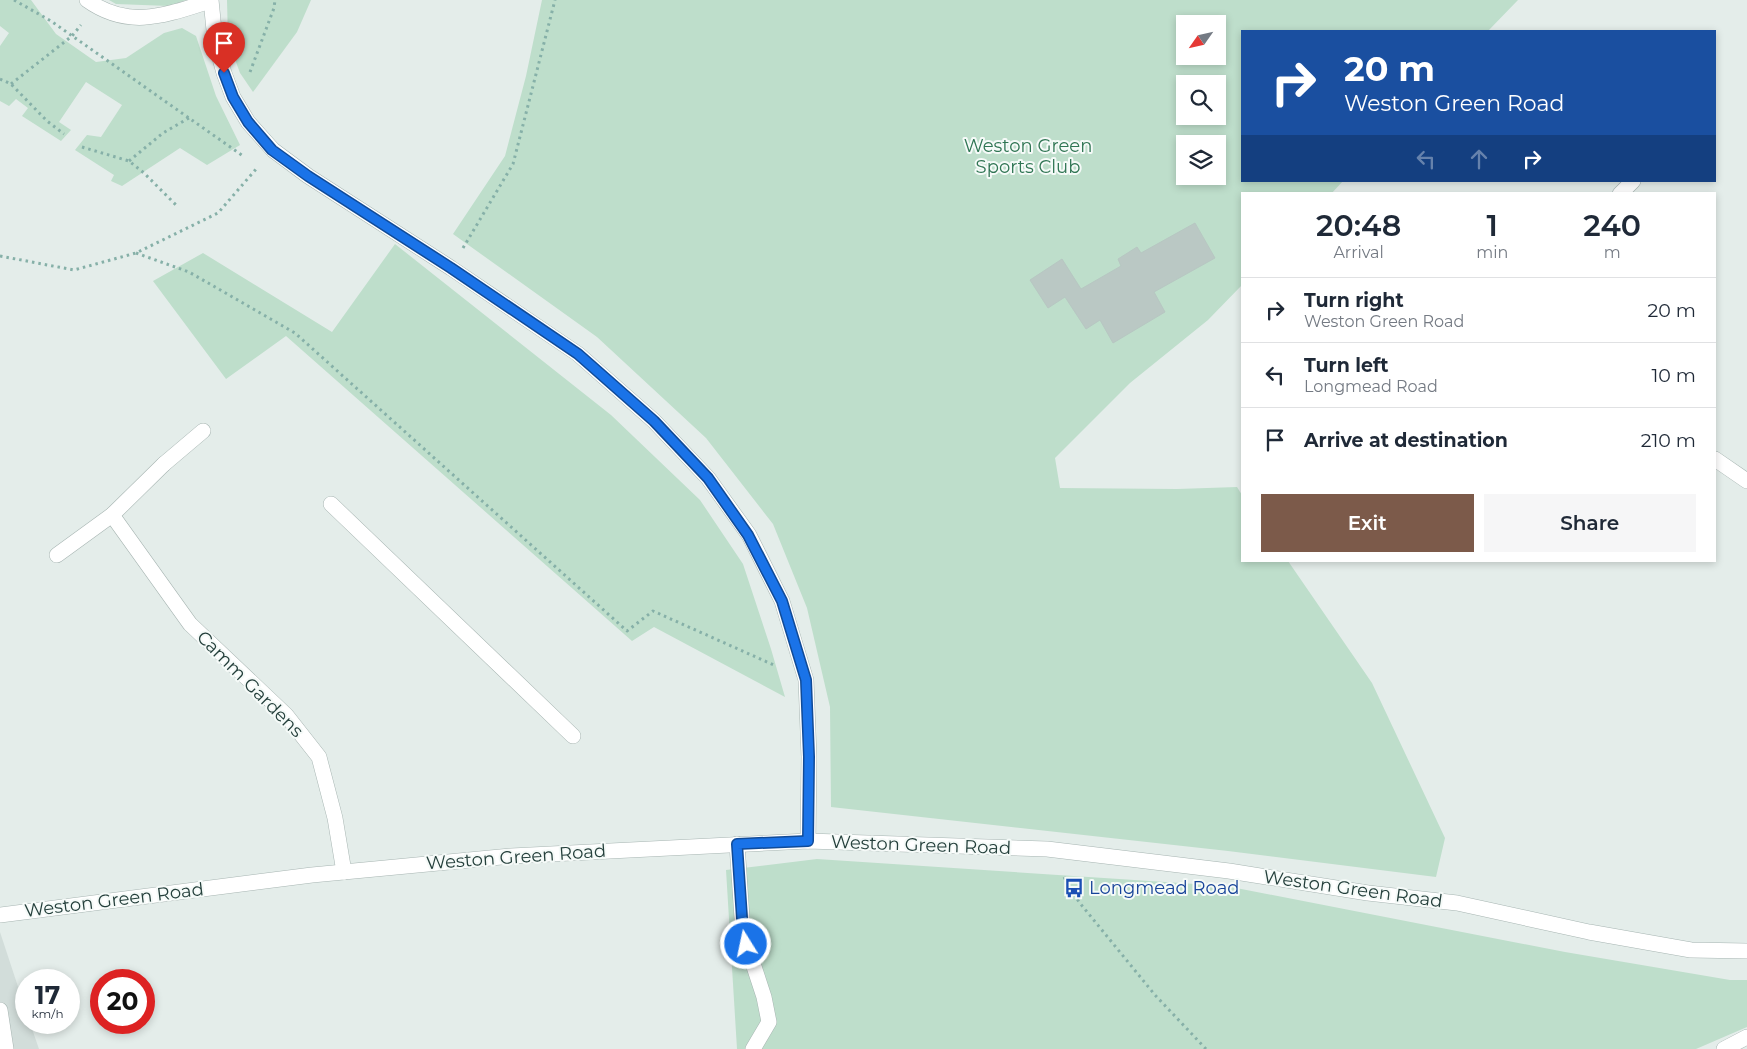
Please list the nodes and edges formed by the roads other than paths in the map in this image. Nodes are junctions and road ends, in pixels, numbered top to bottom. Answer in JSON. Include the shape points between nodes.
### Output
{"nodes":[{"id":1,"x":87,"y":0,"type":"edge"},
{"id":2,"x":210,"y":0,"type":"edge"},
{"id":3,"x":1632,"y":182,"type":"edge"},
{"id":4,"x":1622,"y":192,"type":"edge"},
{"id":5,"x":203,"y":431,"type":"dead end"},
{"id":6,"x":1716,"y":460,"type":"edge"},
{"id":7,"x":1747,"y":481,"type":"edge"},
{"id":8,"x":331,"y":504,"type":"dead end"},
{"id":9,"x":112,"y":515,"type":"junction"},
{"id":10,"x":56,"y":555,"type":"dead end"},
{"id":11,"x":573,"y":736,"type":"dead end"},
{"id":12,"x":808,"y":841,"type":"junction"},
{"id":13,"x":737,"y":844,"type":"junction"},
{"id":14,"x":344,"y":872,"type":"junction"},
{"id":15,"x":0,"y":915,"type":"edge"},
{"id":16,"x":1747,"y":951,"type":"edge"},
{"id":17,"x":0,"y":1010,"type":"edge"},
{"id":18,"x":1747,"y":1037,"type":"edge"},
{"id":19,"x":6,"y":1049,"type":"edge"},
{"id":20,"x":753,"y":1049,"type":"edge"},
{"id":21,"x":1724,"y":1049,"type":"edge"}],
"edges":[{"from":1,"to":2,"type":"street","via":[[99,9],[127,17],[160,17]]},
{"from":2,"to":12,"type":"street","via":[[215,40],[233,97],[248,122],[272,150],[578,354],[654,421],[708,478],[748,535],[782,601],[806,680]]},
{"from":3,"to":4,"type":"street"},
{"from":5,"to":9,"type":"street"},
{"from":6,"to":7,"type":"street"},
{"from":8,"to":11,"type":"street"},
{"from":9,"to":10,"type":"street"},
{"from":9,"to":14,"type":"street","name":"Camm Gardens","via":[[190,624],[286,715],[319,757],[335,818]]},
{"from":12,"to":13,"type":"street","name":"Weston Green Road"},
{"from":12,"to":16,"type":"street","name":"Weston Green Road","via":[[1047,849],[1457,903],[1691,950]]},
{"from":13,"to":14,"type":"street","name":"Weston Green Road","via":[[511,856]]},
{"from":13,"to":20,"type":"street","via":[[743,933],[769,1022]]},
{"from":14,"to":15,"type":"street","name":"Weston Green Road"},
{"from":17,"to":19,"type":"street"},
{"from":18,"to":21,"type":"street"}]}
